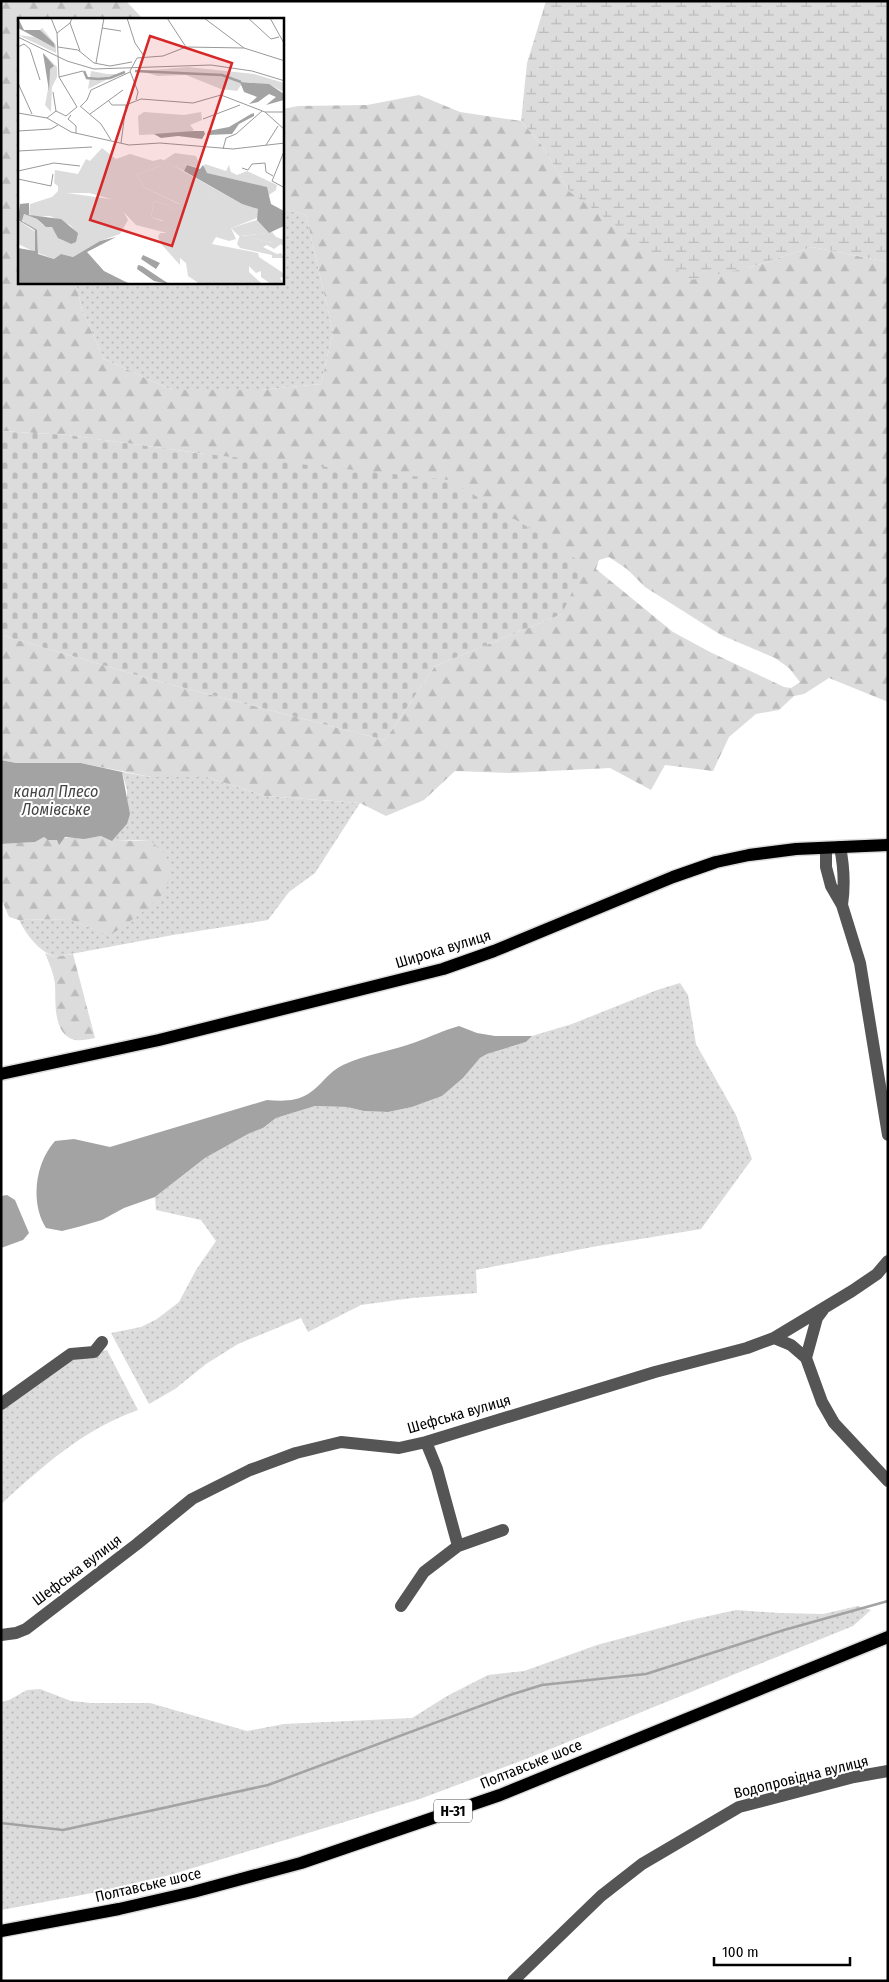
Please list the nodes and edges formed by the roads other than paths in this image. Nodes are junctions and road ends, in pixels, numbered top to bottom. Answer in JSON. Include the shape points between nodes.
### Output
{"nodes":[{"id":1,"x":888,"y":845,"type":"edge"},
{"id":2,"x":840,"y":847,"type":"junction"},
{"id":3,"x":826,"y":848,"type":"junction"},
{"id":4,"x":842,"y":905,"type":"junction"},
{"id":5,"x":1,"y":1074,"type":"edge"},
{"id":6,"x":888,"y":1135,"type":"edge"},
{"id":7,"x":888,"y":1261,"type":"edge"},
{"id":8,"x":825,"y":1306,"type":"junction"},
{"id":9,"x":774,"y":1338,"type":"junction"},
{"id":10,"x":102,"y":1342,"type":"dead end"},
{"id":11,"x":806,"y":1358,"type":"junction"},
{"id":12,"x":1,"y":1404,"type":"edge"},
{"id":13,"x":426,"y":1442,"type":"junction"},
{"id":14,"x":888,"y":1482,"type":"edge"},
{"id":15,"x":503,"y":1530,"type":"dead end"},
{"id":16,"x":458,"y":1546,"type":"junction"},
{"id":17,"x":401,"y":1606,"type":"dead end"},
{"id":18,"x":1,"y":1634,"type":"edge"},
{"id":19,"x":888,"y":1637,"type":"edge"},
{"id":20,"x":887,"y":1772,"type":"edge"},
{"id":21,"x":1,"y":1931,"type":"edge"},
{"id":22,"x":513,"y":1981,"type":"edge"}],
"edges":[{"from":1,"to":2,"type":"main road","name":"Широка вулиця"},
{"from":2,"to":3,"type":"main road","name":"Широка вулиця"},
{"from":2,"to":4,"type":"street","via":[[844,871]]},
{"from":3,"to":4,"type":"street","via":[[826,867]]},
{"from":3,"to":5,"type":"main road","name":"Широка вулиця","via":[[749,855],[716,862],[443,969],[159,1040]]},
{"from":4,"to":6,"type":"street","via":[[860,963]]},
{"from":7,"to":8,"type":"street","name":"Шефська вулиця","via":[[877,1274]]},
{"from":8,"to":9,"type":"street","name":"Шефська вулиця"},
{"from":8,"to":11,"type":"street","via":[[817,1318]]},
{"from":9,"to":11,"type":"street","via":[[791,1344]]},
{"from":9,"to":13,"type":"street","name":"Шефська вулиця"},
{"from":10,"to":12,"type":"street","via":[[94,1352],[71,1354]]},
{"from":11,"to":14,"type":"street","via":[[822,1402],[834,1423]]},
{"from":13,"to":16,"type":"street","via":[[437,1469]]},
{"from":13,"to":18,"type":"street","name":"Шефська вулиця","via":[[399,1448],[341,1442],[296,1453],[250,1470],[192,1499],[26,1629]]},
{"from":15,"to":16,"type":"street"},
{"from":16,"to":17,"type":"street","via":[[424,1572]]},
{"from":19,"to":21,"type":"main road","name":"Полтавське шосе","number":"Н-31","via":[[500,1795],[301,1863],[119,1909]]},
{"from":20,"to":22,"type":"street","name":"Водопровідна вулиця","via":[[854,1777],[739,1807],[704,1826],[642,1864],[601,1896]]}]}
